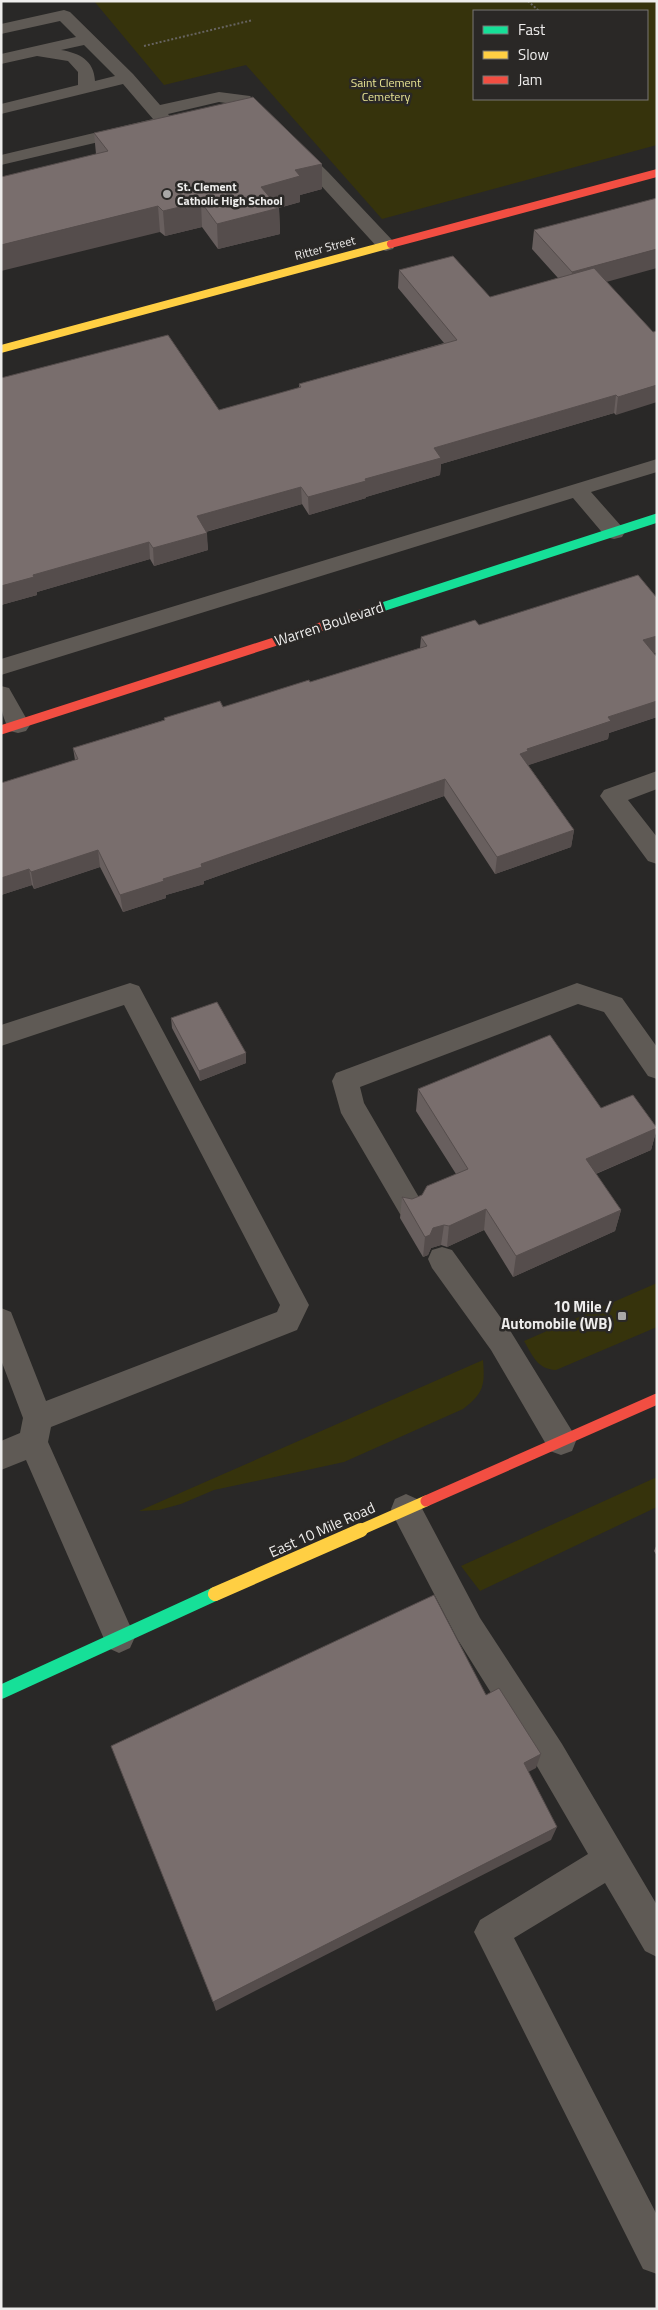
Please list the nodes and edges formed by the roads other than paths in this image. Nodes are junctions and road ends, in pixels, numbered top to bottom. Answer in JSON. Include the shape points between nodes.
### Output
{"nodes":[{"id":1,"x":1,"y":29,"type":"edge"},
{"id":2,"x":88,"y":39,"type":"junction"},
{"id":3,"x":35,"y":51,"type":"junction"},
{"id":4,"x":1,"y":60,"type":"edge"},
{"id":5,"x":127,"y":78,"type":"junction"},
{"id":6,"x":87,"y":88,"type":"junction"},
{"id":7,"x":1,"y":109,"type":"edge"},
{"id":8,"x":156,"y":111,"type":"junction"},
{"id":9,"x":1,"y":160,"type":"edge"},
{"id":10,"x":657,"y":173,"type":"edge"},
{"id":11,"x":386,"y":246,"type":"junction"},
{"id":12,"x":1,"y":349,"type":"edge"},
{"id":13,"x":657,"y":465,"type":"edge"},
{"id":14,"x":578,"y":490,"type":"junction"},
{"id":15,"x":657,"y":518,"type":"edge"},
{"id":16,"x":614,"y":532,"type":"junction"},
{"id":17,"x":1,"y":667,"type":"edge"},
{"id":18,"x":1,"y":694,"type":"edge"},
{"id":19,"x":10,"y":728,"type":"edge"},
{"id":20,"x":657,"y":780,"type":"edge"},
{"id":21,"x":657,"y":855,"type":"edge"},
{"id":22,"x":1,"y":1036,"type":"edge"},
{"id":23,"x":657,"y":1068,"type":"edge"},
{"id":24,"x":410,"y":1206,"type":"edge"},
{"id":25,"x":442,"y":1259,"type":"dead end"},
{"id":26,"x":1,"y":1321,"type":"edge"},
{"id":27,"x":657,"y":1399,"type":"edge"},
{"id":28,"x":36,"y":1430,"type":"junction"},
{"id":29,"x":561,"y":1441,"type":"junction"},
{"id":30,"x":1,"y":1456,"type":"edge"},
{"id":31,"x":406,"y":1509,"type":"junction"},
{"id":32,"x":119,"y":1637,"type":"junction"},
{"id":33,"x":1,"y":1692,"type":"edge"},
{"id":34,"x":611,"y":1860,"type":"junction"},
{"id":35,"x":657,"y":1939,"type":"edge"},
{"id":36,"x":657,"y":2254,"type":"edge"}],
"edges":[{"from":1,"to":2,"type":"street","via":[[64,15]]},
{"from":2,"to":3,"type":"street"},
{"from":2,"to":5,"type":"street"},
{"from":3,"to":4,"type":"street"},
{"from":3,"to":6,"type":"street","via":[[73,57],[86,71]]},
{"from":5,"to":6,"type":"street"},
{"from":5,"to":8,"type":"street"},
{"from":6,"to":7,"type":"street"},
{"from":8,"to":9,"type":"street","via":[[164,120]]},
{"from":8,"to":11,"type":"street","via":[[219,97],[244,100],[322,176]]},
{"from":10,"to":11,"type":"street","name":"Ritter Street"},
{"from":11,"to":12,"type":"street","name":"Ritter Street"},
{"from":13,"to":14,"type":"street"},
{"from":14,"to":16,"type":"street"},
{"from":14,"to":17,"type":"street"},
{"from":15,"to":16,"type":"street","name":"Warren Boulevard"},
{"from":16,"to":19,"type":"street","name":"Warren Boulevard"},
{"from":18,"to":19,"type":"street"},
{"from":20,"to":21,"type":"street","via":[[612,796]]},
{"from":22,"to":28,"type":"street","via":[[130,993],[295,1305],[287,1321]]},
{"from":23,"to":24,"type":"street","via":[[613,1005],[577,993],[345,1081],[351,1105]]},
{"from":25,"to":29,"type":"street","via":[[501,1341]]},
{"from":26,"to":28,"type":"street"},
{"from":27,"to":29,"type":"street","name":"East 10 Mile Road"},
{"from":28,"to":30,"type":"street"},
{"from":28,"to":32,"type":"street"},
{"from":29,"to":31,"type":"street","name":"East 10 Mile Road"},
{"from":31,"to":32,"type":"street","name":"East 10 Mile Road"},
{"from":31,"to":34,"type":"street","via":[[469,1629]]},
{"from":32,"to":33,"type":"street","name":"East 10 Mile Road"},
{"from":34,"to":35,"type":"street"},
{"from":34,"to":36,"type":"street","via":[[492,1932]]}]}
